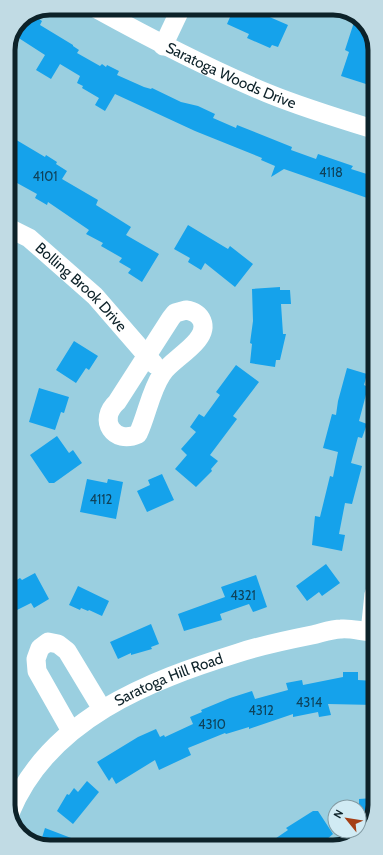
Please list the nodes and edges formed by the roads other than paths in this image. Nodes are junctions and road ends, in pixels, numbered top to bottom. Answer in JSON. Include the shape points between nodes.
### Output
{"nodes":[{"id":1,"x":108,"y":15,"type":"edge"},
{"id":2,"x":178,"y":15,"type":"edge"},
{"id":3,"x":163,"y":46,"type":"junction"},
{"id":4,"x":368,"y":128,"type":"edge"},
{"id":5,"x":15,"y":231,"type":"edge"},
{"id":6,"x":147,"y":355,"type":"junction"},
{"id":7,"x":162,"y":374,"type":"junction"},
{"id":8,"x":368,"y":632,"type":"edge"},
{"id":9,"x":102,"y":709,"type":"junction"},
{"id":10,"x":71,"y":731,"type":"junction"},
{"id":11,"x":15,"y":803,"type":"edge"}],
"edges":[{"from":1,"to":3,"type":"street","name":"Saratoga Woods Drive"},
{"from":2,"to":3,"type":"street"},
{"from":3,"to":4,"type":"street","name":"Saratoga Woods Drive","via":[[267,93]]},
{"from":5,"to":6,"type":"street","name":"Bolling Brook Drive","via":[[29,238],[95,296]]},
{"from":6,"to":7,"type":"street","name":"Bolling Brook Drive"},
{"from":6,"to":7,"type":"street","via":[[175,314],[186,310],[201,318],[202,335]]},
{"from":6,"to":7,"type":"street","via":[[108,413],[109,426],[113,431],[125,437],[138,434]]},
{"from":8,"to":9,"type":"street","name":"Saratoga Hill Road","via":[[342,629],[264,645],[150,685]]},
{"from":9,"to":10,"type":"street","name":"Saratoga Hill Road"},
{"from":9,"to":10,"type":"street","via":[[67,651],[58,644],[48,642],[40,648],[36,659],[37,671]]},
{"from":10,"to":11,"type":"street","name":"Saratoga Hill Road","via":[[41,762]]}]}
